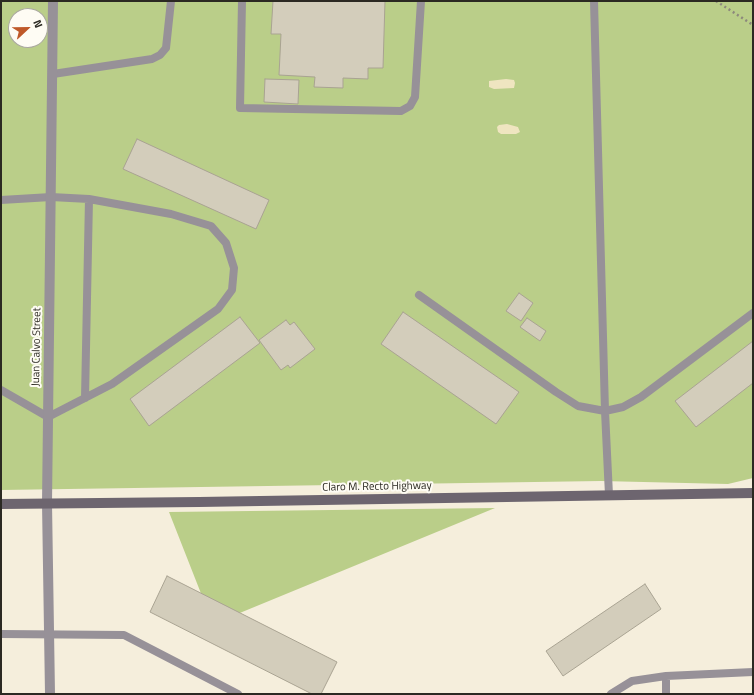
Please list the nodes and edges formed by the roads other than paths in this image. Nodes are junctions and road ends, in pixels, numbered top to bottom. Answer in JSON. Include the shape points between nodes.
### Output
{"nodes":[{"id":1,"x":53,"y":1,"type":"edge"},
{"id":2,"x":171,"y":1,"type":"edge"},
{"id":3,"x":242,"y":1,"type":"edge"},
{"id":4,"x":421,"y":1,"type":"edge"},
{"id":5,"x":594,"y":1,"type":"edge"},
{"id":6,"x":53,"y":74,"type":"junction"},
{"id":7,"x":51,"y":197,"type":"junction"},
{"id":8,"x":90,"y":199,"type":"junction"},
{"id":9,"x":1,"y":200,"type":"edge"},
{"id":10,"x":419,"y":295,"type":"dead end"},
{"id":11,"x":753,"y":313,"type":"edge"},
{"id":12,"x":1,"y":390,"type":"edge"},
{"id":13,"x":85,"y":398,"type":"junction"},
{"id":14,"x":605,"y":411,"type":"junction"},
{"id":15,"x":48,"y":417,"type":"junction"},
{"id":16,"x":753,"y":493,"type":"edge"},
{"id":17,"x":609,"y":495,"type":"junction"},
{"id":18,"x":47,"y":503,"type":"junction"},
{"id":19,"x":1,"y":504,"type":"edge"},
{"id":20,"x":1,"y":634,"type":"edge"},
{"id":21,"x":49,"y":634,"type":"junction"},
{"id":22,"x":753,"y":672,"type":"edge"},
{"id":23,"x":666,"y":676,"type":"junction"},
{"id":24,"x":50,"y":694,"type":"edge"},
{"id":25,"x":238,"y":694,"type":"edge"},
{"id":26,"x":612,"y":694,"type":"edge"},
{"id":27,"x":666,"y":694,"type":"edge"}],
"edges":[{"from":1,"to":6,"type":"street","name":"Juan Calvo Street"},
{"from":2,"to":6,"type":"lane","via":[[166,48],[160,55],[152,59]]},
{"from":3,"to":4,"type":"lane","via":[[240,108],[401,111],[410,106],[415,97]]},
{"from":5,"to":14,"type":"lane"},
{"from":6,"to":7,"type":"street","name":"Juan Calvo Street"},
{"from":7,"to":8,"type":"lane"},
{"from":7,"to":9,"type":"lane"},
{"from":7,"to":15,"type":"street","name":"Juan Calvo Street"},
{"from":8,"to":13,"type":"lane"},
{"from":8,"to":13,"type":"lane","via":[[171,214],[211,226],[226,244],[234,268],[232,290],[218,309],[112,384]]},
{"from":10,"to":14,"type":"lane","via":[[578,406]]},
{"from":11,"to":14,"type":"lane","via":[[641,397],[623,407]]},
{"from":12,"to":15,"type":"lane"},
{"from":13,"to":15,"type":"lane"},
{"from":14,"to":17,"type":"lane"},
{"from":15,"to":18,"type":"street","name":"Juan Calvo Street"},
{"from":16,"to":17,"type":"main road","name":"Claro M. Recto Highway"},
{"from":17,"to":18,"type":"main road","name":"Claro M. Recto Highway"},
{"from":18,"to":19,"type":"main road","name":"Claro M. Recto Highway"},
{"from":18,"to":21,"type":"street","name":"Juan Calvo Street"},
{"from":20,"to":21,"type":"lane"},
{"from":21,"to":24,"type":"street","name":"Juan Calvo Street"},
{"from":21,"to":25,"type":"lane","via":[[124,635]]},
{"from":22,"to":23,"type":"lane"},
{"from":23,"to":26,"type":"lane","via":[[632,681]]},
{"from":23,"to":27,"type":"lane"}]}
